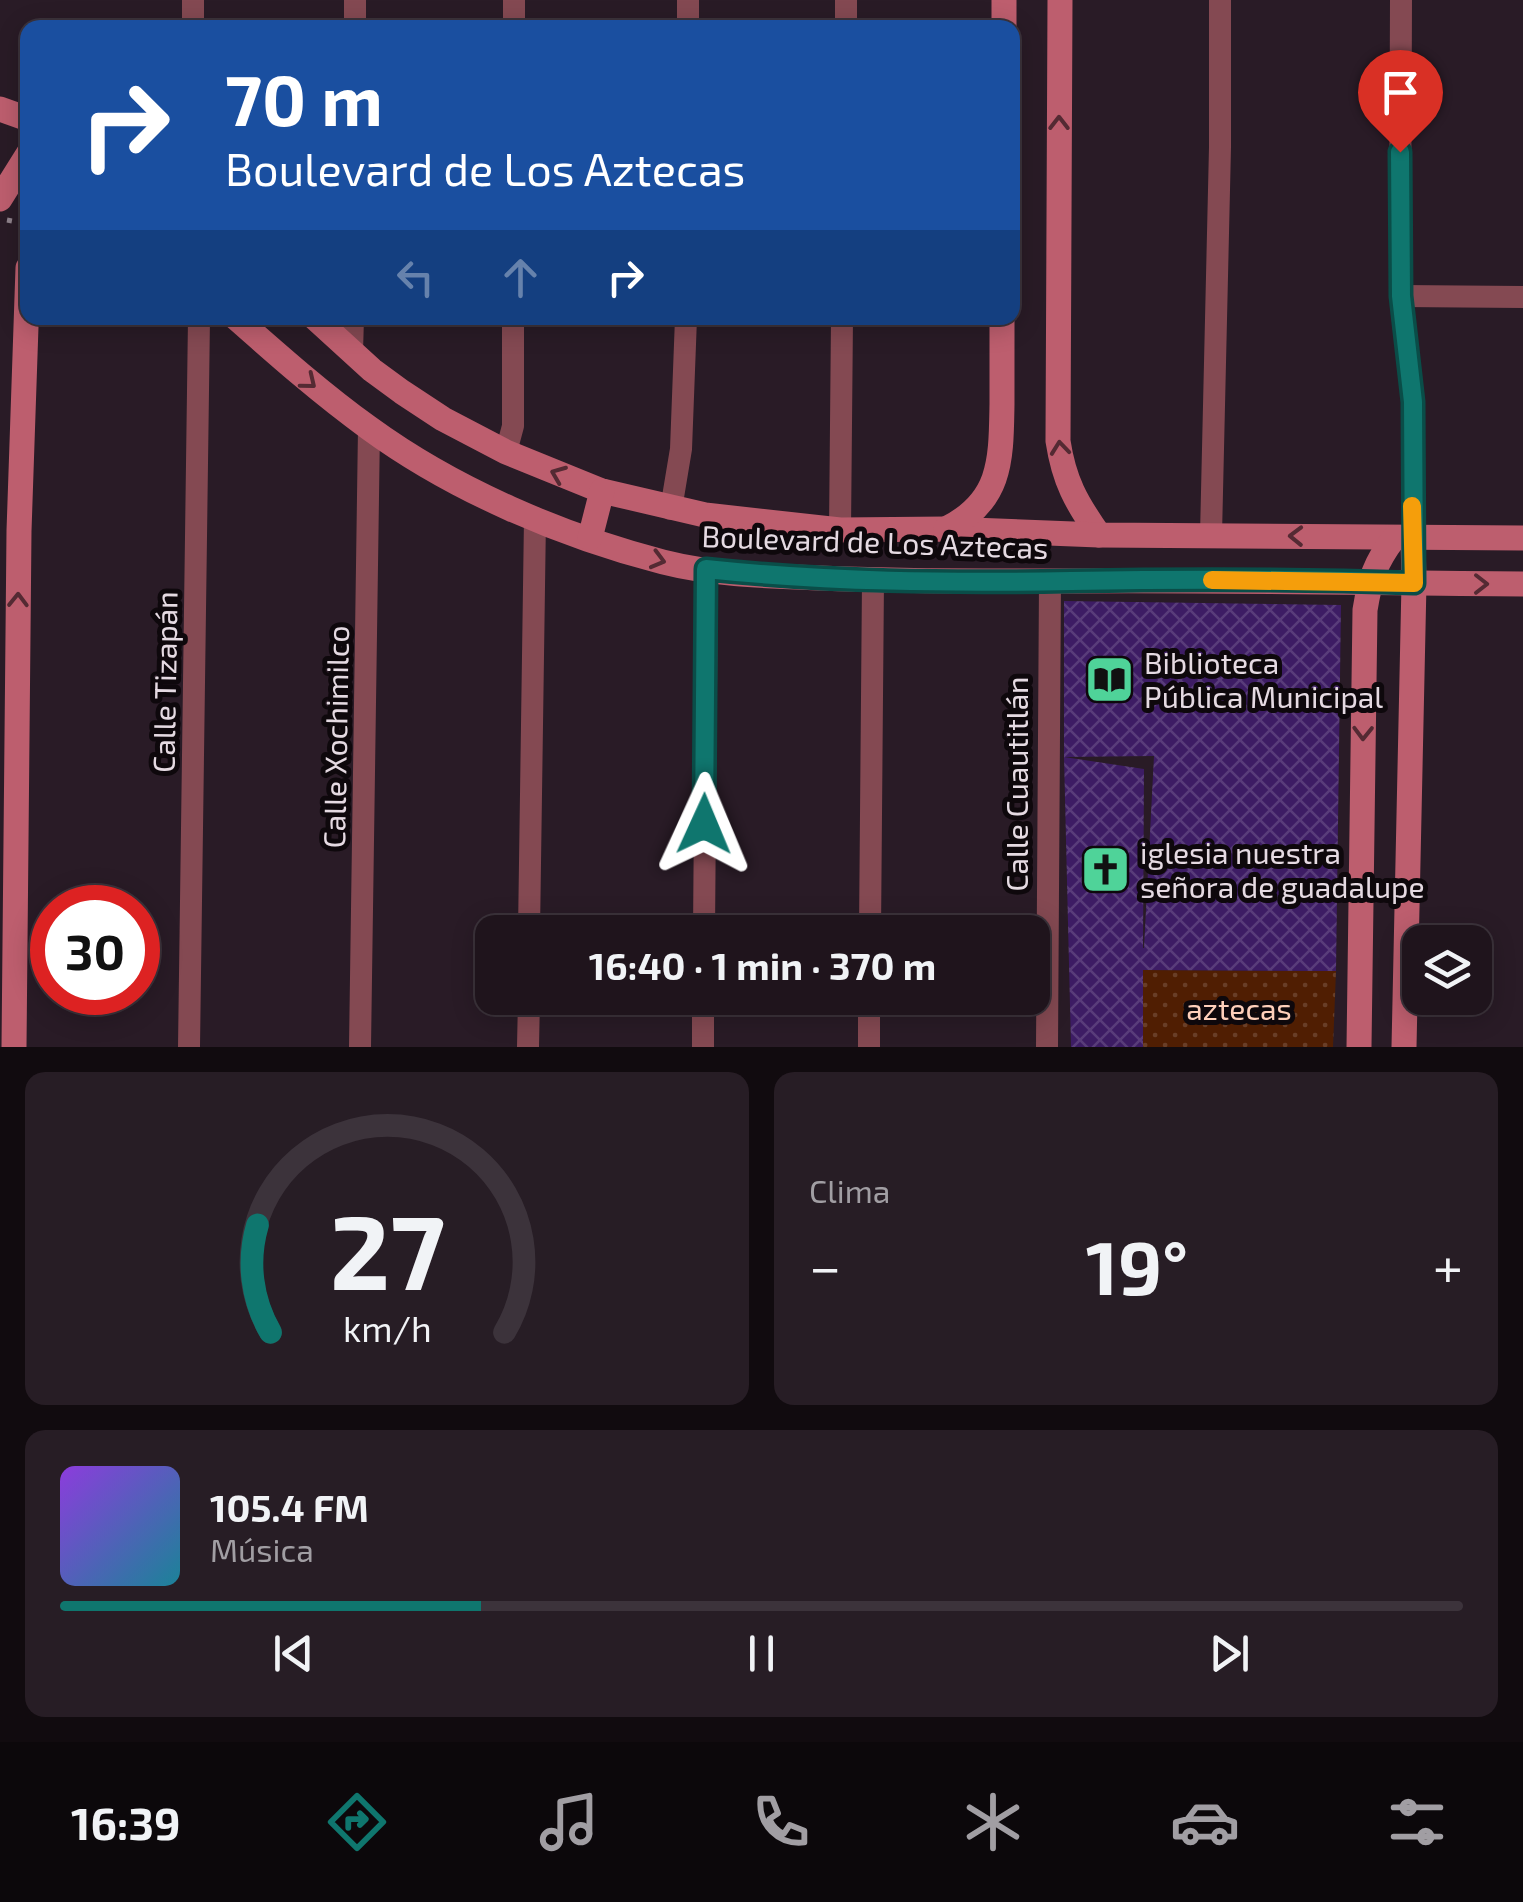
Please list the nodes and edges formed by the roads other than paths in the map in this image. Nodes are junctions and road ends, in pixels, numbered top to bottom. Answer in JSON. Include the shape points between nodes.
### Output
{"nodes":[{"id":1,"x":1060,"y":0,"type":"edge"},
{"id":2,"x":1220,"y":0,"type":"edge"},
{"id":3,"x":1401,"y":0,"type":"edge"},
{"id":4,"x":18,"y":164,"type":"edge"},
{"id":5,"x":0,"y":199,"type":"edge"},
{"id":6,"x":1401,"y":296,"type":"junction"},
{"id":7,"x":1523,"y":297,"type":"edge"},
{"id":8,"x":26,"y":325,"type":"edge"},
{"id":9,"x":199,"y":325,"type":"edge"},
{"id":10,"x":251,"y":325,"type":"edge"},
{"id":11,"x":323,"y":325,"type":"edge"},
{"id":12,"x":353,"y":325,"type":"edge"},
{"id":13,"x":513,"y":325,"type":"edge"},
{"id":14,"x":686,"y":325,"type":"edge"},
{"id":15,"x":842,"y":325,"type":"edge"},
{"id":16,"x":1002,"y":325,"type":"edge"},
{"id":17,"x":352,"y":352,"type":"junction"},
{"id":18,"x":369,"y":428,"type":"junction"},
{"id":19,"x":506,"y":452,"type":"junction"},
{"id":20,"x":602,"y":491,"type":"junction"},
{"id":21,"x":671,"y":509,"type":"junction"},
{"id":22,"x":535,"y":518,"type":"junction"},
{"id":23,"x":946,"y":529,"type":"junction"},
{"id":24,"x":840,"y":530,"type":"junction"},
{"id":25,"x":1406,"y":532,"type":"junction"},
{"id":26,"x":1100,"y":535,"type":"junction"},
{"id":27,"x":1211,"y":535,"type":"junction"},
{"id":28,"x":590,"y":538,"type":"junction"},
{"id":29,"x":1523,"y":538,"type":"edge"},
{"id":30,"x":706,"y":569,"type":"junction"},
{"id":31,"x":873,"y":580,"type":"junction"},
{"id":32,"x":1050,"y":582,"type":"junction"},
{"id":33,"x":1369,"y":582,"type":"junction"},
{"id":34,"x":1414,"y":583,"type":"junction"},
{"id":35,"x":1523,"y":584,"type":"edge"},
{"id":36,"x":529,"y":915,"type":"edge"},
{"id":37,"x":704,"y":915,"type":"edge"},
{"id":38,"x":870,"y":915,"type":"edge"},
{"id":39,"x":528,"y":1015,"type":"edge"},
{"id":40,"x":703,"y":1015,"type":"edge"},
{"id":41,"x":869,"y":1015,"type":"edge"},
{"id":42,"x":14,"y":1047,"type":"edge"},
{"id":43,"x":189,"y":1047,"type":"edge"},
{"id":44,"x":360,"y":1047,"type":"edge"},
{"id":45,"x":528,"y":1047,"type":"edge"},
{"id":46,"x":703,"y":1047,"type":"edge"},
{"id":47,"x":869,"y":1047,"type":"edge"},
{"id":48,"x":1047,"y":1047,"type":"edge"},
{"id":49,"x":1359,"y":1047,"type":"edge"},
{"id":50,"x":1404,"y":1047,"type":"edge"}],
"edges":[{"from":26,"to":1,"type":"main road","one_way":true,"via":[[1068,487],[1058,441]]},
{"from":2,"to":27,"type":"street"},
{"from":3,"to":6,"type":"street"},
{"from":4,"to":5,"type":"main road"},
{"from":6,"to":7,"type":"street"},
{"from":6,"to":25,"type":"street","via":[[1413,402]]},
{"from":42,"to":8,"type":"main road","one_way":true},
{"from":9,"to":43,"type":"street","name":"Calle Tizapán"},
{"from":10,"to":18,"type":"main road","name":"Boulevard de Los Aztecas","one_way":true,"via":[[296,372]]},
{"from":11,"to":17,"type":"main road","name":"Boulevard de Los Aztecas"},
{"from":12,"to":17,"type":"street"},
{"from":13,"to":19,"type":"street","via":[[513,426]]},
{"from":14,"to":21,"type":"street","via":[[681,449]]},
{"from":15,"to":24,"type":"street"},
{"from":16,"to":23,"type":"main road","via":[[996,477],[976,509]]},
{"from":17,"to":19,"type":"main road","name":"Boulevard de Los Aztecas","via":[[402,392]]},
{"from":18,"to":22,"type":"main road","name":"Boulevard de Los Aztecas","via":[[437,472]]},
{"from":18,"to":44,"type":"street","name":"Calle Xochimilco"},
{"from":20,"to":19,"type":"main road","name":"Boulevard de Los Aztecas","one_way":true},
{"from":20,"to":21,"type":"main road","name":"Boulevard de Los Aztecas"},
{"from":20,"to":28,"type":"main road"},
{"from":21,"to":24,"type":"main road","name":"Boulevard de Los Aztecas"},
{"from":22,"to":28,"type":"main road","name":"Boulevard de Los Aztecas"},
{"from":22,"to":36,"type":"street"},
{"from":23,"to":24,"type":"main road","name":"Boulevard de Los Aztecas"},
{"from":23,"to":26,"type":"main road","name":"Boulevard de Los Aztecas"},
{"from":25,"to":27,"type":"main road","name":"Boulevard de Los Aztecas","one_way":true},
{"from":25,"to":29,"type":"main road","name":"Boulevard de Los Aztecas"},
{"from":25,"to":33,"type":"main road","via":[[1376,564]]},
{"from":25,"to":34,"type":"main road"},
{"from":26,"to":27,"type":"main road","name":"Boulevard de Los Aztecas"},
{"from":28,"to":30,"type":"main road","name":"Boulevard de Los Aztecas","one_way":true},
{"from":30,"to":31,"type":"main road","name":"Boulevard de Los Aztecas"},
{"from":30,"to":37,"type":"street"},
{"from":31,"to":32,"type":"main road","name":"Boulevard de Los Aztecas"},
{"from":31,"to":38,"type":"street"},
{"from":32,"to":33,"type":"main road","name":"Boulevard de Los Aztecas"},
{"from":32,"to":48,"type":"street","name":"Calle Cuautitlán"},
{"from":33,"to":34,"type":"main road","name":"Boulevard de Los Aztecas"},
{"from":33,"to":49,"type":"main road","one_way":true},
{"from":34,"to":35,"type":"main road","name":"Boulevard de Los Aztecas","one_way":true},
{"from":34,"to":50,"type":"main road"},
{"from":39,"to":45,"type":"street"},
{"from":40,"to":46,"type":"street"},
{"from":41,"to":47,"type":"street"}]}
